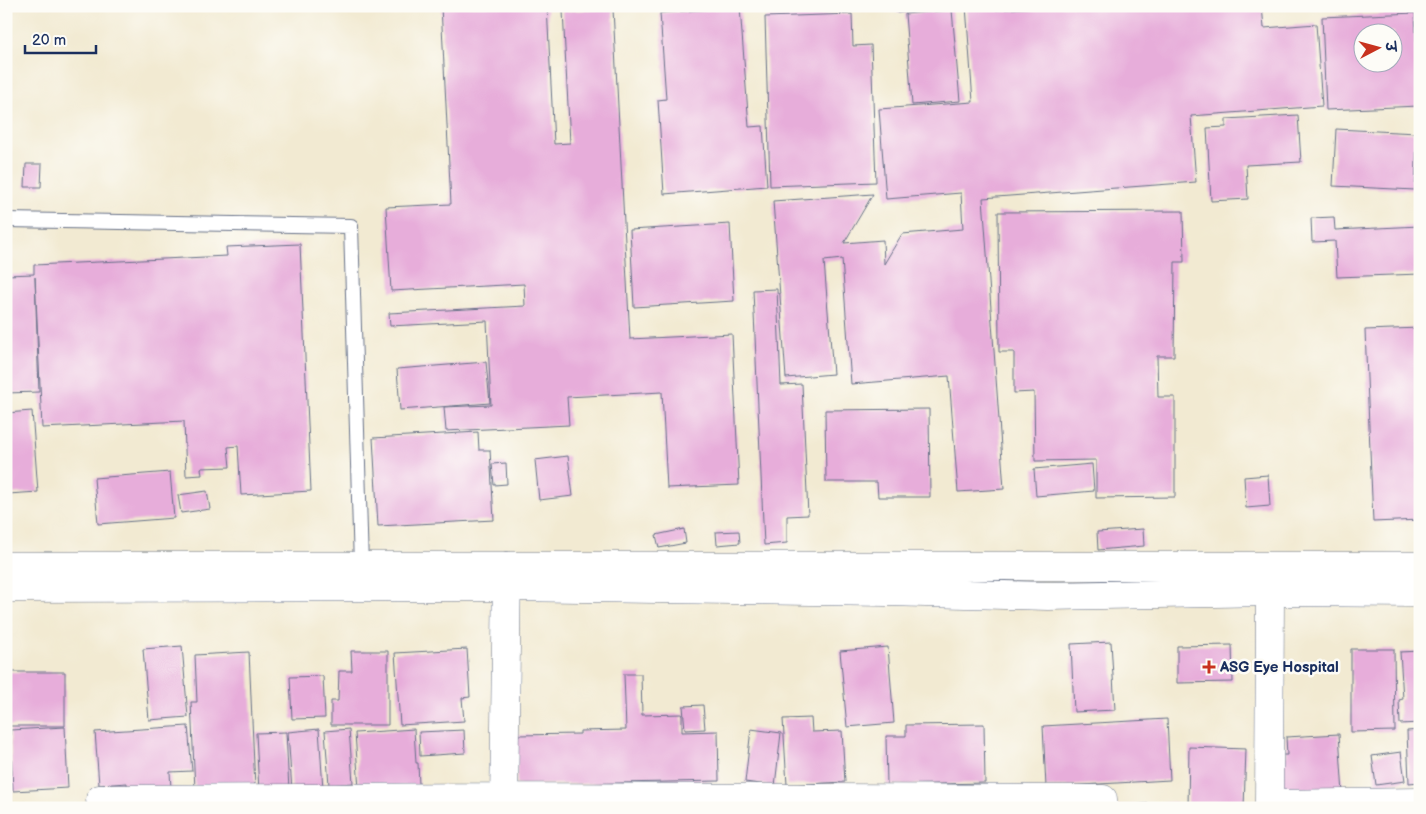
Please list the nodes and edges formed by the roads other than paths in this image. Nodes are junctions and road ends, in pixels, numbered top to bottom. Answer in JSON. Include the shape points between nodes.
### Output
{"nodes":[{"id":1,"x":6,"y":220,"type":"edge"},
{"id":2,"x":6,"y":566,"type":"edge"},
{"id":3,"x":361,"y":566,"type":"junction"},
{"id":4,"x":1420,"y":566,"type":"edge"},
{"id":5,"x":506,"y":576,"type":"junction"},
{"id":6,"x":6,"y":588,"type":"edge"},
{"id":7,"x":1270,"y":592,"type":"junction"},
{"id":8,"x":1420,"y":593,"type":"edge"},
{"id":9,"x":504,"y":802,"type":"edge"},
{"id":10,"x":1420,"y":802,"type":"edge"},
{"id":11,"x":786,"y":803,"type":"edge"},
{"id":12,"x":940,"y":803,"type":"edge"},
{"id":13,"x":1269,"y":806,"type":"edge"},
{"id":14,"x":101,"y":808,"type":"edge"},
{"id":15,"x":1103,"y":808,"type":"edge"}],
"edges":[{"from":1,"to":3,"type":"lane","via":[[351,226]]},
{"from":2,"to":3,"type":"street"},
{"from":3,"to":5,"type":"street"},
{"from":4,"to":5,"type":"street"},
{"from":5,"to":6,"type":"street"},
{"from":5,"to":7,"type":"street","via":[[1048,596]]},
{"from":5,"to":9,"type":"street"},
{"from":7,"to":8,"type":"street"},
{"from":7,"to":13,"type":"street"},
{"from":9,"to":11,"type":"street"},
{"from":9,"to":14,"type":"street","via":[[100,799]]},
{"from":10,"to":13,"type":"street"},
{"from":11,"to":12,"type":"street"},
{"from":12,"to":15,"type":"street","via":[[1103,799]]}]}
